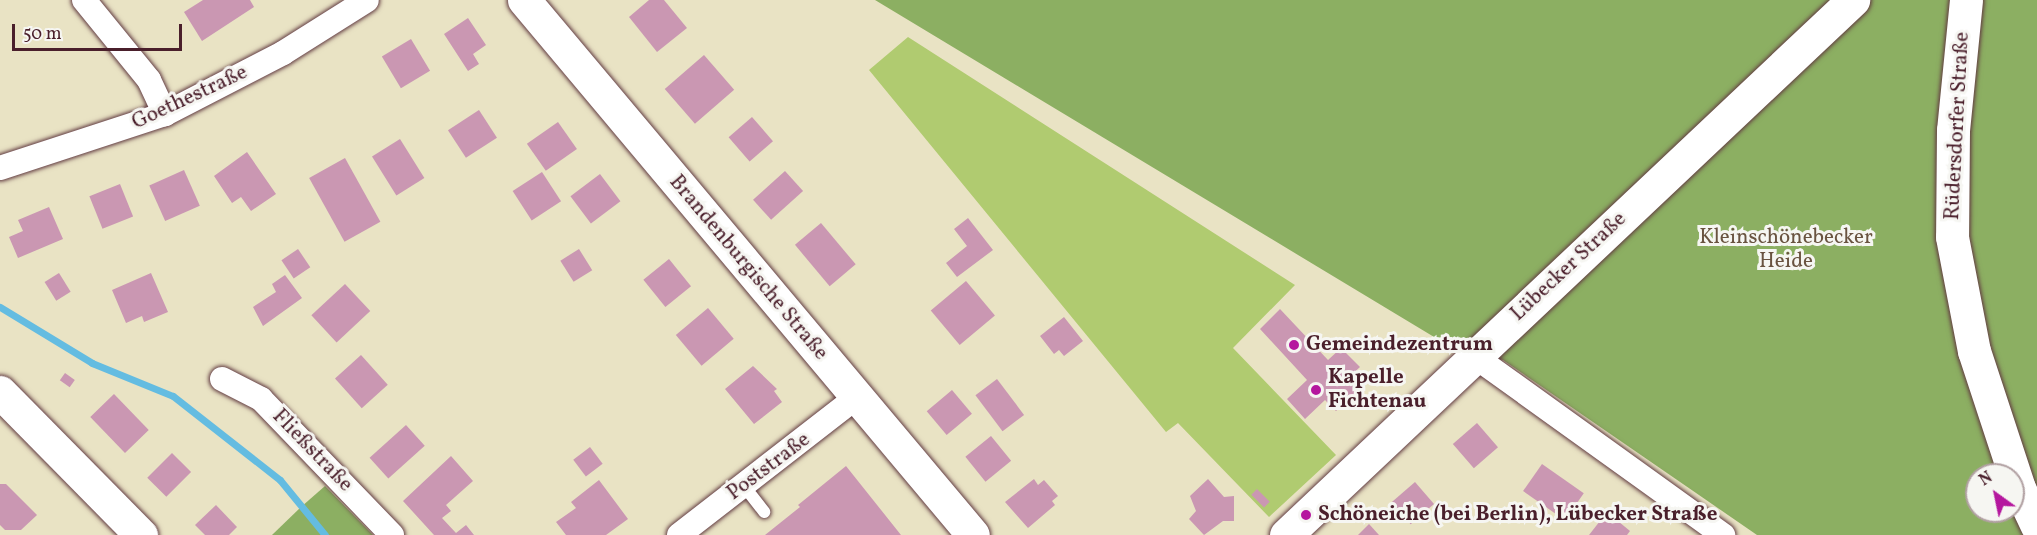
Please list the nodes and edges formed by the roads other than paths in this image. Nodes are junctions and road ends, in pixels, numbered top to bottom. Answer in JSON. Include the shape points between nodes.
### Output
{"nodes":[{"id":1,"x":84,"y":0,"type":"edge"},
{"id":2,"x":367,"y":0,"type":"edge"},
{"id":3,"x":524,"y":0,"type":"edge"},
{"id":4,"x":1853,"y":0,"type":"edge"},
{"id":5,"x":1966,"y":0,"type":"edge"},
{"id":6,"x":165,"y":114,"type":"junction"},
{"id":7,"x":0,"y":168,"type":"edge"},
{"id":8,"x":1474,"y":356,"type":"junction"},
{"id":9,"x":222,"y":379,"type":"dead end"},
{"id":10,"x":0,"y":392,"type":"edge"},
{"id":11,"x":857,"y":397,"type":"junction"},
{"id":12,"x":744,"y":486,"type":"junction"},
{"id":13,"x":764,"y":512,"type":"dead end"},
{"id":14,"x":2037,"y":526,"type":"edge"},
{"id":15,"x":141,"y":535,"type":"edge"},
{"id":16,"x":392,"y":535,"type":"edge"},
{"id":17,"x":679,"y":535,"type":"edge"},
{"id":18,"x":974,"y":535,"type":"edge"},
{"id":19,"x":1286,"y":535,"type":"edge"},
{"id":20,"x":1724,"y":535,"type":"edge"}],
"edges":[{"from":1,"to":6,"type":"street","via":[[149,80]]},
{"from":2,"to":6,"type":"street","name":"Goethestraße","via":[[283,53]]},
{"from":3,"to":11,"type":"street","name":"Brandenburgische Straße"},
{"from":4,"to":8,"type":"street","name":"Lübecker Straße"},
{"from":5,"to":14,"type":"street","name":"Rüdersdorfer Straße","via":[[1953,130],[1952,237],[1974,351],[2019,488]]},
{"from":6,"to":7,"type":"street","name":"Goethestraße"},
{"from":8,"to":19,"type":"street","name":"Lübecker Straße"},
{"from":8,"to":20,"type":"street"},
{"from":9,"to":16,"type":"street","name":"Fließstraße","via":[[261,399]]},
{"from":10,"to":15,"type":"street"},
{"from":11,"to":12,"type":"street","name":"Poststraße"},
{"from":11,"to":18,"type":"street","name":"Brandenburgische Straße"},
{"from":12,"to":13,"type":"lane"},
{"from":12,"to":17,"type":"street","name":"Poststraße"}]}
